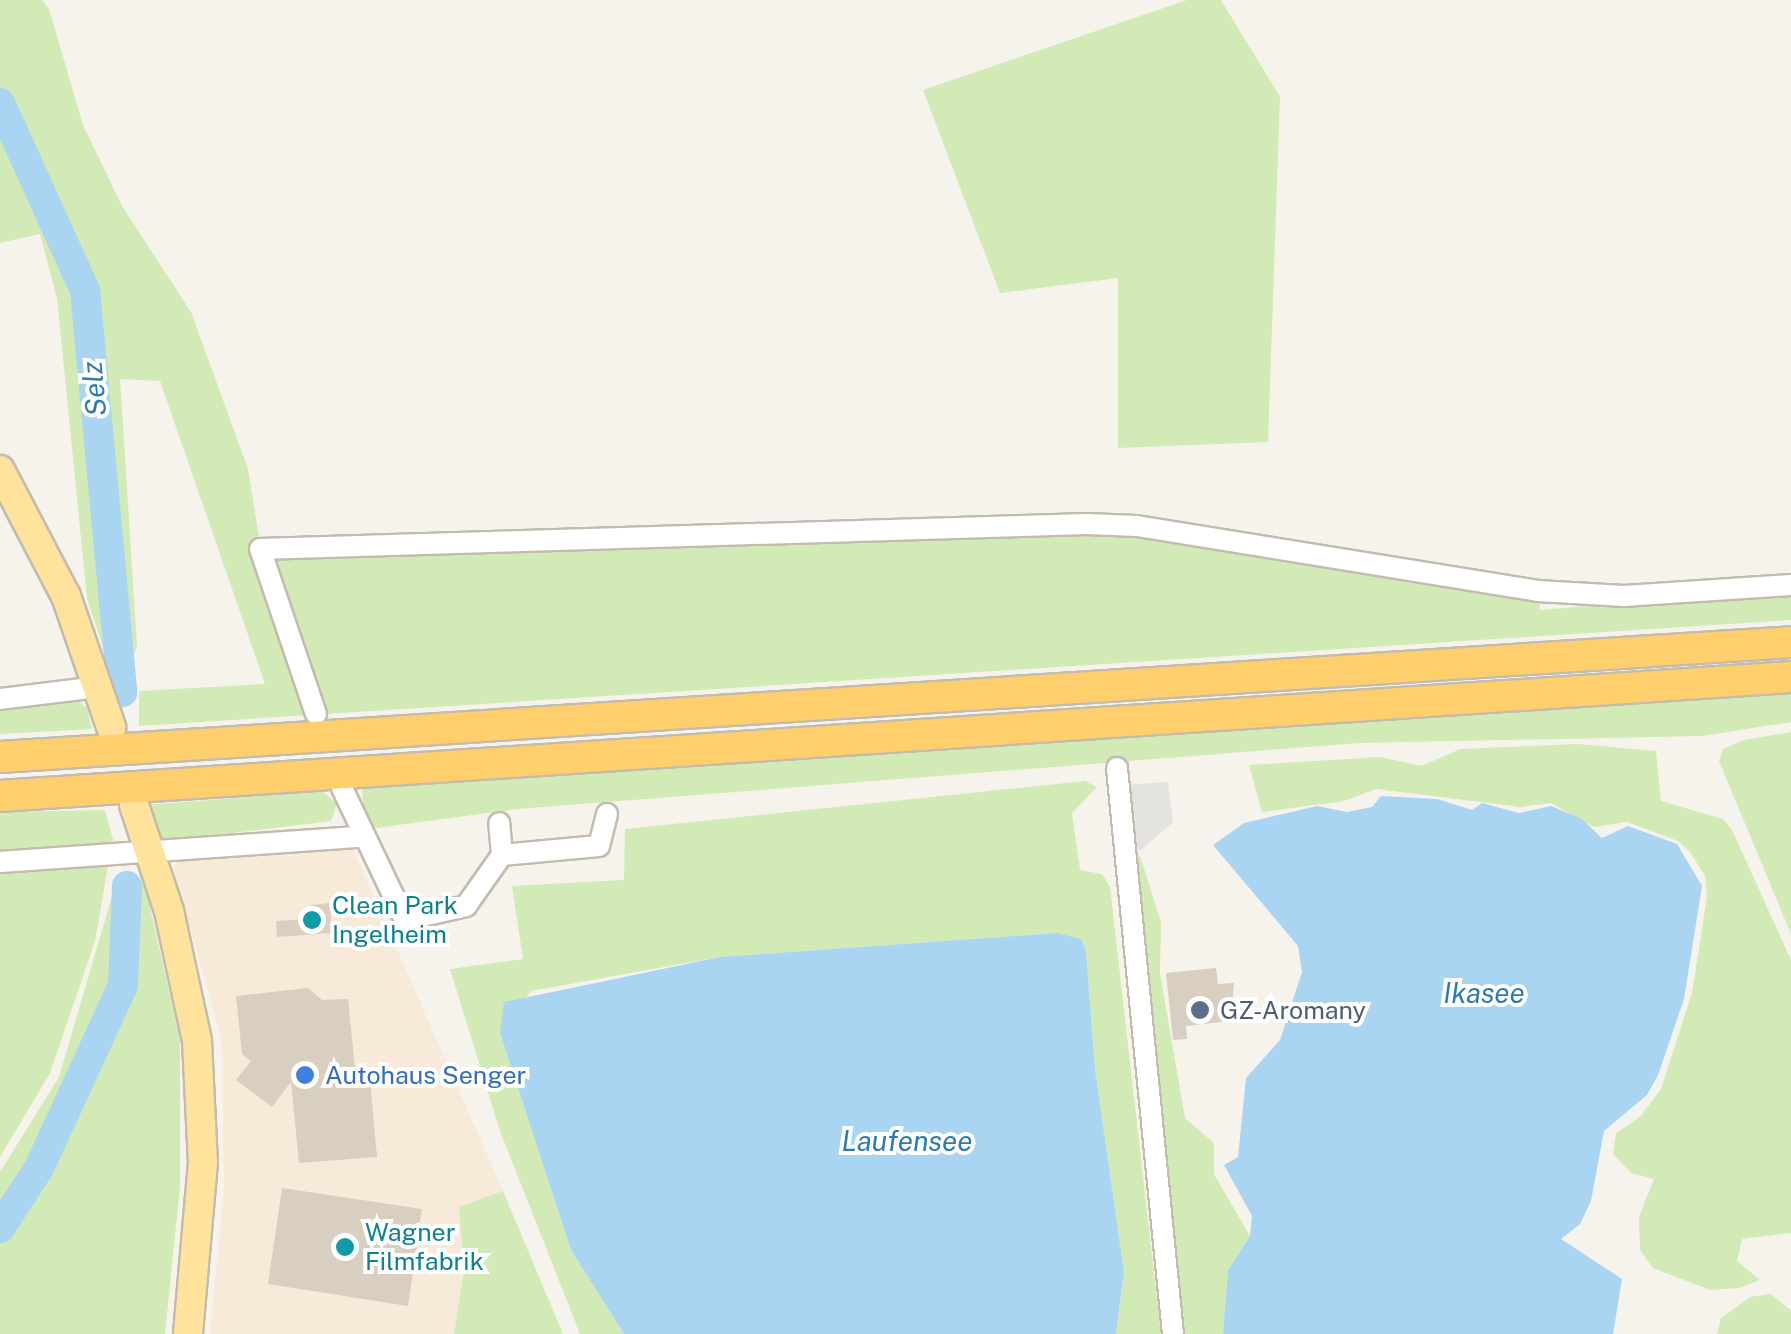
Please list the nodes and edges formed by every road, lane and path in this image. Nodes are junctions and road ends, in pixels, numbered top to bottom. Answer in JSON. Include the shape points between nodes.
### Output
{"nodes":[{"id":1,"x":2,"y":476,"type":"edge"},
{"id":2,"x":1791,"y":585,"type":"edge"},
{"id":3,"x":1791,"y":642,"type":"edge"},
{"id":4,"x":1791,"y":677,"type":"edge"},
{"id":5,"x":98,"y":687,"type":"junction"},
{"id":6,"x":0,"y":699,"type":"edge"},
{"id":7,"x":316,"y":714,"type":"dead end"},
{"id":8,"x":111,"y":727,"type":"dead end"},
{"id":9,"x":0,"y":757,"type":"edge"},
{"id":10,"x":1117,"y":768,"type":"dead end"},
{"id":11,"x":342,"y":788,"type":"dead end"},
{"id":12,"x":0,"y":796,"type":"edge"},
{"id":13,"x":134,"y":805,"type":"dead end"},
{"id":14,"x":606,"y":814,"type":"dead end"},
{"id":15,"x":500,"y":824,"type":"dead end"},
{"id":16,"x":362,"y":837,"type":"junction"},
{"id":17,"x":149,"y":853,"type":"junction"},
{"id":18,"x":502,"y":854,"type":"junction"},
{"id":19,"x":0,"y":862,"type":"edge"},
{"id":20,"x":188,"y":1334,"type":"edge"},
{"id":21,"x":1173,"y":1334,"type":"edge"}],
"edges":[{"from":1,"to":5,"type":"main road","via":[[66,596]]},
{"from":2,"to":7,"type":"street","via":[[1624,596],[1538,591],[1120,525],[260,549]]},
{"from":3,"to":9,"type":"highway"},
{"from":4,"to":12,"type":"highway"},
{"from":5,"to":6,"type":"street"},
{"from":5,"to":8,"type":"main road"},
{"from":10,"to":21,"type":"street"},
{"from":11,"to":16,"type":"street"},
{"from":13,"to":17,"type":"main road"},
{"from":14,"to":18,"type":"street","via":[[599,846]]},
{"from":15,"to":18,"type":"street"},
{"from":16,"to":17,"type":"street"},
{"from":16,"to":18,"type":"street","via":[[405,920],[466,906]]},
{"from":17,"to":19,"type":"street"},
{"from":17,"to":20,"type":"main road","via":[[186,980],[204,1113]]}]}
